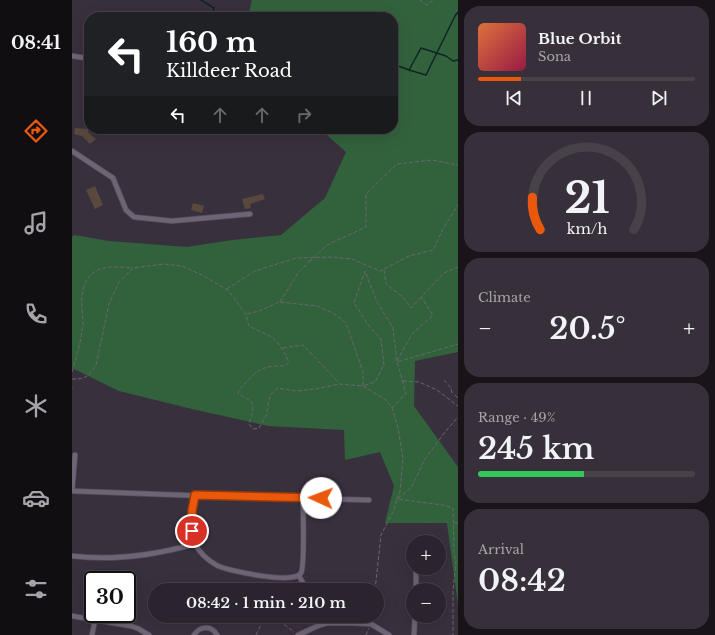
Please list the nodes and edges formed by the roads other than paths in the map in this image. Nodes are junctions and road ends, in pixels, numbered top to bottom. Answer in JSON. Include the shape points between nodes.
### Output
{"nodes":[{"id":1,"x":72,"y":56,"type":"edge"},
{"id":2,"x":84,"y":57,"type":"edge"},
{"id":3,"x":72,"y":151,"type":"edge"},
{"id":4,"x":250,"y":214,"type":"dead end"},
{"id":5,"x":75,"y":455,"type":"dead end"},
{"id":6,"x":72,"y":491,"type":"edge"},
{"id":7,"x":195,"y":495,"type":"junction"},
{"id":8,"x":303,"y":498,"type":"junction"},
{"id":9,"x":369,"y":500,"type":"dead end"},
{"id":10,"x":195,"y":544,"type":"junction"},
{"id":11,"x":72,"y":556,"type":"edge"},
{"id":12,"x":299,"y":576,"type":"junction"},
{"id":13,"x":303,"y":583,"type":"edge"},
{"id":14,"x":72,"y":616,"type":"edge"},
{"id":15,"x":84,"y":618,"type":"edge"},
{"id":16,"x":94,"y":623,"type":"edge"},
{"id":17,"x":112,"y":623,"type":"edge"},
{"id":18,"x":327,"y":623,"type":"joint"},
{"id":19,"x":415,"y":623,"type":"edge"},
{"id":20,"x":92,"y":635,"type":"edge"},
{"id":21,"x":149,"y":635,"type":"edge"},
{"id":22,"x":194,"y":635,"type":"edge"},
{"id":23,"x":217,"y":635,"type":"edge"},
{"id":24,"x":298,"y":635,"type":"edge"},
{"id":25,"x":389,"y":635,"type":"edge"},
{"id":26,"x":414,"y":635,"type":"edge"}],
"edges":[{"from":1,"to":2,"type":"street"},
{"from":3,"to":4,"type":"street","via":[[113,178],[126,210],[134,217],[172,221]]},
{"from":5,"to":6,"type":"street"},
{"from":6,"to":7,"type":"street"},
{"from":7,"to":8,"type":"street"},
{"from":7,"to":10,"type":"street","via":[[192,522]]},
{"from":8,"to":9,"type":"street"},
{"from":8,"to":12,"type":"street","via":[[302,572]]},
{"from":10,"to":11,"type":"street","via":[[129,556]]},
{"from":10,"to":12,"type":"street","via":[[211,562],[228,569],[284,578]]},
{"from":12,"to":13,"type":"street"},
{"from":14,"to":15,"type":"street"},
{"from":16,"to":20,"type":"street"},
{"from":17,"to":21,"type":"street","via":[[130,626]]},
{"from":18,"to":24,"type":"street"},
{"from":18,"to":25,"type":"street","via":[[371,624]]},
{"from":19,"to":26,"type":"street"},
{"from":22,"to":23,"type":"street","via":[[208,627]]}]}
